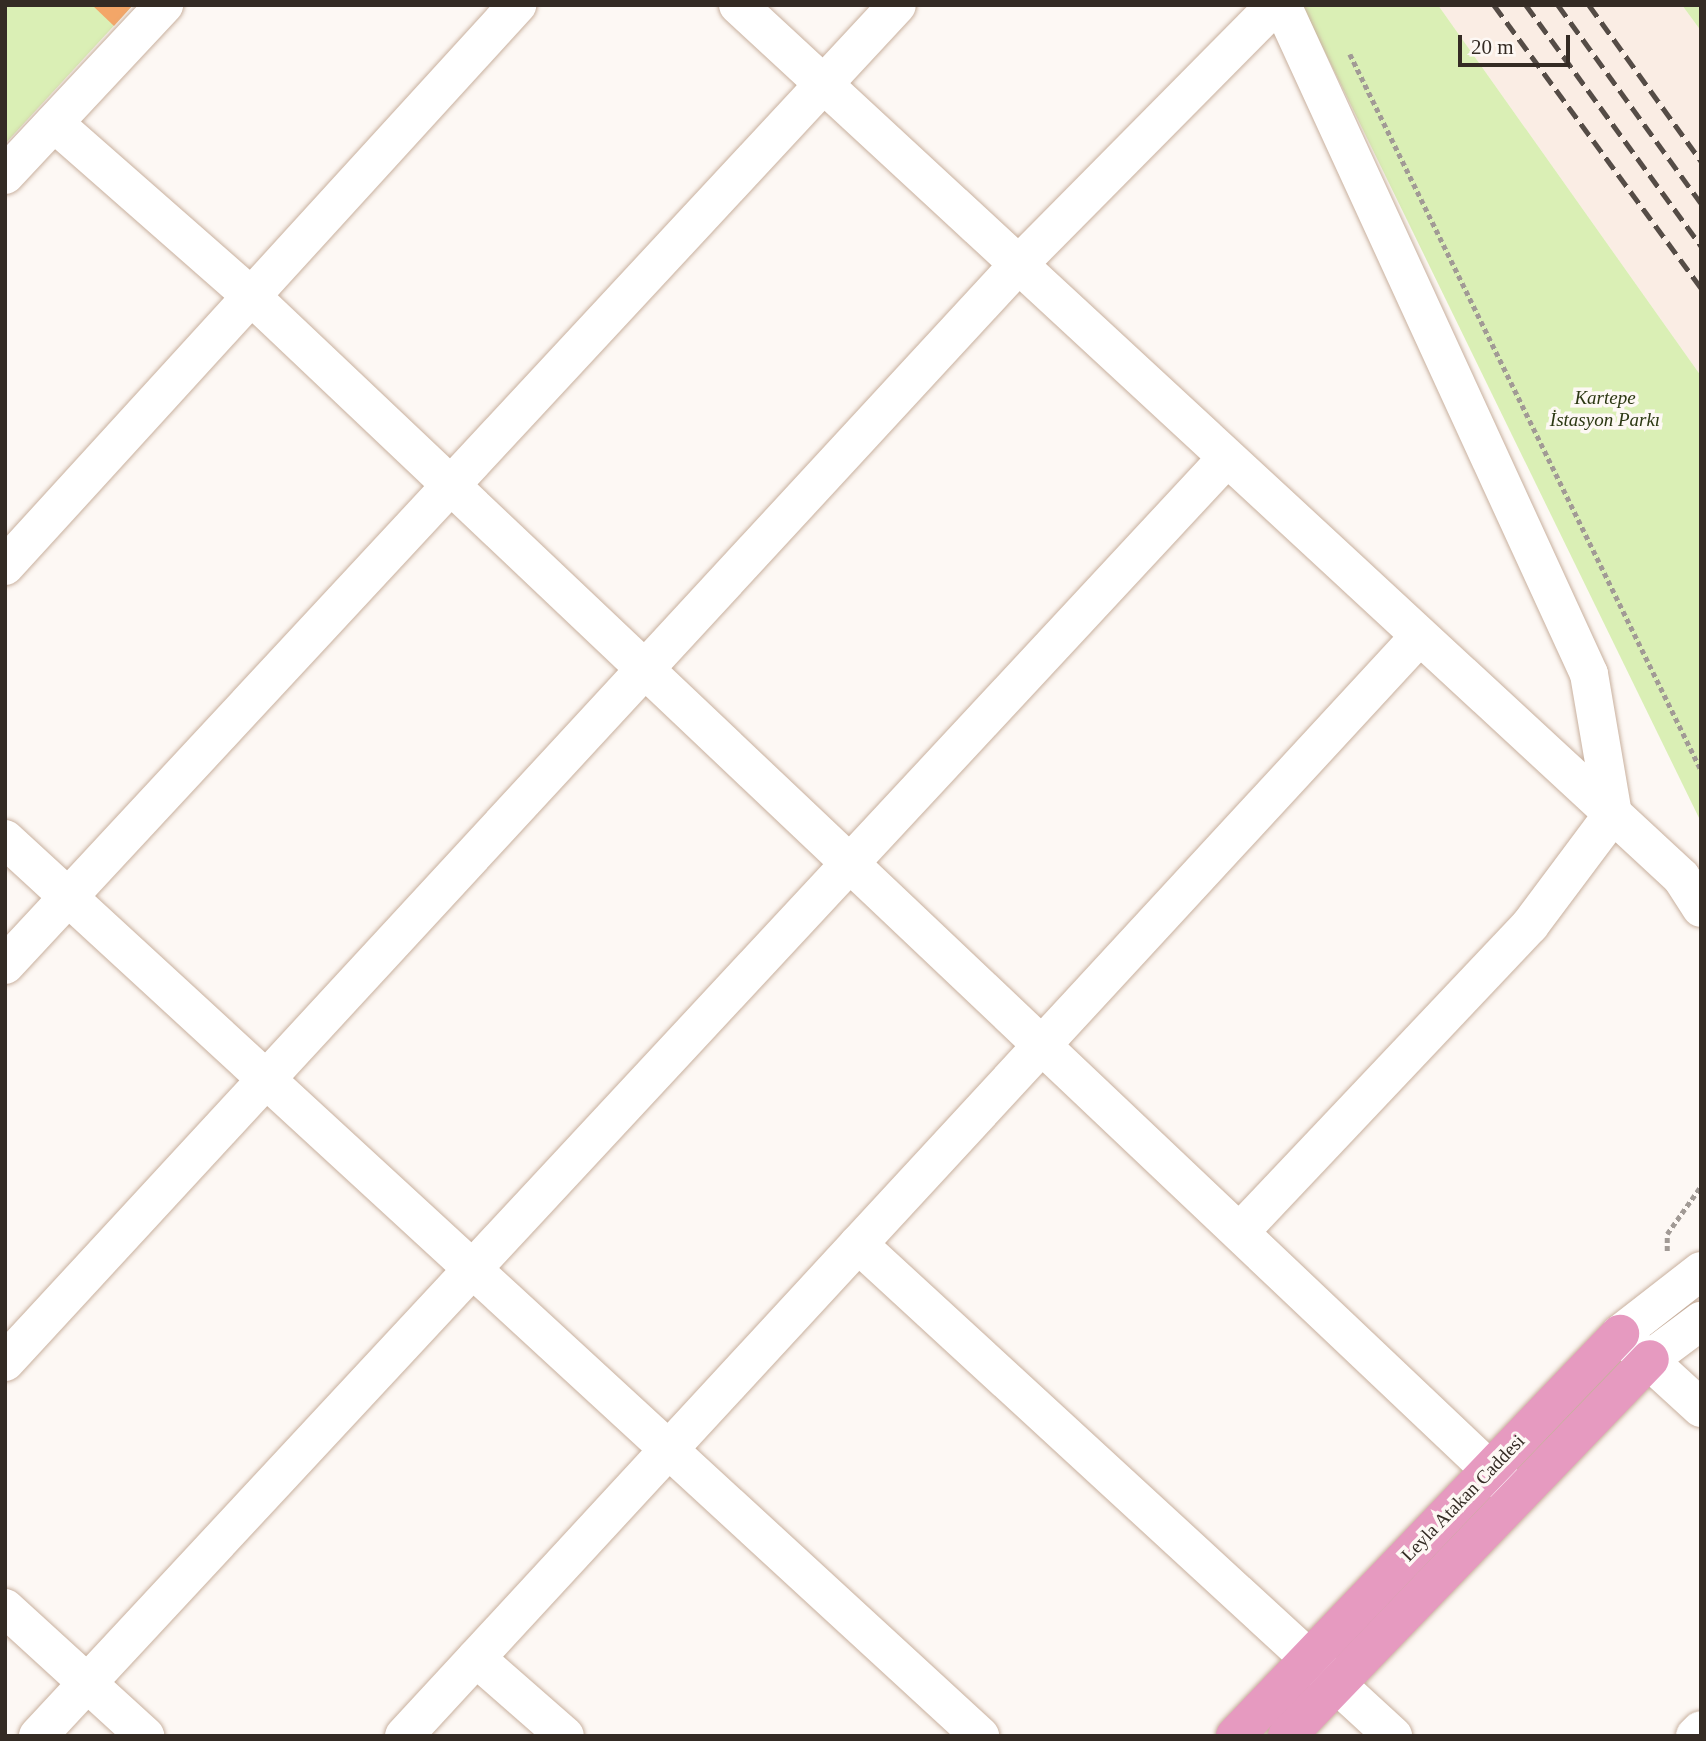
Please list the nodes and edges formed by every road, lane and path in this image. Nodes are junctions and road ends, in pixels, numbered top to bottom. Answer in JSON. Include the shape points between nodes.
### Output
{"nodes":[{"id":1,"x":164,"y":5,"type":"edge"},
{"id":2,"x":517,"y":5,"type":"edge"},
{"id":3,"x":738,"y":5,"type":"edge"},
{"id":4,"x":897,"y":5,"type":"edge"},
{"id":5,"x":1275,"y":5,"type":"edge"},
{"id":6,"x":1282,"y":5,"type":"edge"},
{"id":7,"x":1345,"y":43,"type":"dead end"},
{"id":8,"x":818,"y":84,"type":"junction"},
{"id":9,"x":54,"y":123,"type":"junction"},
{"id":10,"x":5,"y":175,"type":"edge"},
{"id":11,"x":1016,"y":267,"type":"junction"},
{"id":12,"x":250,"y":295,"type":"junction"},
{"id":13,"x":1224,"y":461,"type":"junction"},
{"id":14,"x":449,"y":484,"type":"junction"},
{"id":15,"x":5,"y":566,"type":"edge"},
{"id":16,"x":1417,"y":639,"type":"junction"},
{"id":17,"x":647,"y":671,"type":"junction"},
{"id":18,"x":1701,"y":770,"type":"edge"},
{"id":19,"x":1613,"y":814,"type":"junction"},
{"id":20,"x":5,"y":839,"type":"edge"},
{"id":21,"x":847,"y":861,"type":"junction"},
{"id":22,"x":66,"y":898,"type":"junction"},
{"id":23,"x":1701,"y":908,"type":"edge"},
{"id":24,"x":5,"y":964,"type":"edge"},
{"id":25,"x":1042,"y":1045,"type":"junction"},
{"id":26,"x":266,"y":1081,"type":"junction"},
{"id":27,"x":1701,"y":1186,"type":"edge"},
{"id":28,"x":1240,"y":1232,"type":"junction"},
{"id":29,"x":858,"y":1244,"type":"junction"},
{"id":30,"x":470,"y":1269,"type":"junction"},
{"id":31,"x":1701,"y":1271,"type":"edge"},
{"id":32,"x":1668,"y":1294,"type":"junction"},
{"id":33,"x":1701,"y":1321,"type":"edge"},
{"id":34,"x":1620,"y":1334,"type":"junction"},
{"id":35,"x":1650,"y":1359,"type":"junction"},
{"id":36,"x":5,"y":1362,"type":"edge"},
{"id":37,"x":1694,"y":1388,"type":"edge"},
{"id":38,"x":666,"y":1453,"type":"junction"},
{"id":39,"x":1489,"y":1471,"type":"junction"},
{"id":40,"x":1518,"y":1496,"type":"junction"},
{"id":41,"x":5,"y":1608,"type":"edge"},
{"id":42,"x":1310,"y":1657,"type":"junction"},
{"id":43,"x":476,"y":1658,"type":"junction"},
{"id":44,"x":87,"y":1682,"type":"junction"},
{"id":45,"x":1338,"y":1684,"type":"junction"},
{"id":46,"x":1701,"y":1730,"type":"edge"},
{"id":47,"x":38,"y":1736,"type":"edge"},
{"id":48,"x":145,"y":1736,"type":"edge"},
{"id":49,"x":404,"y":1736,"type":"edge"},
{"id":50,"x":565,"y":1736,"type":"edge"},
{"id":51,"x":979,"y":1736,"type":"edge"},
{"id":52,"x":1235,"y":1736,"type":"edge"},
{"id":53,"x":1287,"y":1736,"type":"edge"},
{"id":54,"x":1394,"y":1736,"type":"edge"},
{"id":55,"x":1695,"y":1736,"type":"edge"}],
"edges":[{"from":1,"to":9,"type":"street"},
{"from":2,"to":12,"type":"street"},
{"from":3,"to":8,"type":"street"},
{"from":4,"to":8,"type":"street"},
{"from":5,"to":11,"type":"street"},
{"from":6,"to":19,"type":"street","via":[[1589,674]]},
{"from":7,"to":18,"type":"path"},
{"from":8,"to":11,"type":"street"},
{"from":8,"to":14,"type":"street"},
{"from":9,"to":10,"type":"street"},
{"from":9,"to":12,"type":"street"},
{"from":11,"to":13,"type":"street"},
{"from":11,"to":17,"type":"street"},
{"from":12,"to":14,"type":"street"},
{"from":12,"to":15,"type":"street"},
{"from":13,"to":16,"type":"street"},
{"from":13,"to":21,"type":"street"},
{"from":14,"to":17,"type":"street"},
{"from":14,"to":22,"type":"street"},
{"from":16,"to":19,"type":"street"},
{"from":16,"to":25,"type":"street"},
{"from":17,"to":21,"type":"street"},
{"from":17,"to":26,"type":"street"},
{"from":19,"to":23,"type":"street","via":[[1681,877]]},
{"from":19,"to":28,"type":"street","via":[[1530,925]]},
{"from":20,"to":22,"type":"street"},
{"from":21,"to":25,"type":"street"},
{"from":21,"to":30,"type":"street"},
{"from":22,"to":24,"type":"street"},
{"from":22,"to":26,"type":"street"},
{"from":25,"to":28,"type":"street"},
{"from":25,"to":29,"type":"street"},
{"from":26,"to":30,"type":"street"},
{"from":26,"to":36,"type":"street"},
{"from":27,"to":32,"type":"path","via":[[1667,1234]]},
{"from":28,"to":39,"type":"street"},
{"from":29,"to":38,"type":"street"},
{"from":29,"to":42,"type":"street"},
{"from":30,"to":38,"type":"street"},
{"from":30,"to":44,"type":"street"},
{"from":31,"to":32,"type":"street","name":"Leyla Atakan Caddesi"},
{"from":32,"to":34,"type":"street","name":"Leyla Atakan Caddesi"},
{"from":33,"to":35,"type":"street","name":"Leyla Atakan Caddesi"},
{"from":34,"to":35,"type":"street"},
{"from":34,"to":39,"type":"main road","name":"Leyla Atakan Caddesi"},
{"from":35,"to":37,"type":"street"},
{"from":35,"to":40,"type":"main road","name":"Leyla Atakan Caddesi"},
{"from":38,"to":43,"type":"street"},
{"from":38,"to":51,"type":"street"},
{"from":39,"to":40,"type":"street"},
{"from":39,"to":42,"type":"main road","name":"Leyla Atakan Caddesi"},
{"from":40,"to":45,"type":"main road","name":"Leyla Atakan Caddesi"},
{"from":41,"to":44,"type":"street"},
{"from":42,"to":45,"type":"street"},
{"from":42,"to":52,"type":"main road","name":"Leyla Atakan Caddesi"},
{"from":43,"to":49,"type":"street"},
{"from":43,"to":50,"type":"street"},
{"from":44,"to":47,"type":"street"},
{"from":44,"to":48,"type":"street"},
{"from":45,"to":53,"type":"main road","name":"Leyla Atakan Caddesi"},
{"from":45,"to":54,"type":"street"},
{"from":46,"to":55,"type":"street"}]}
